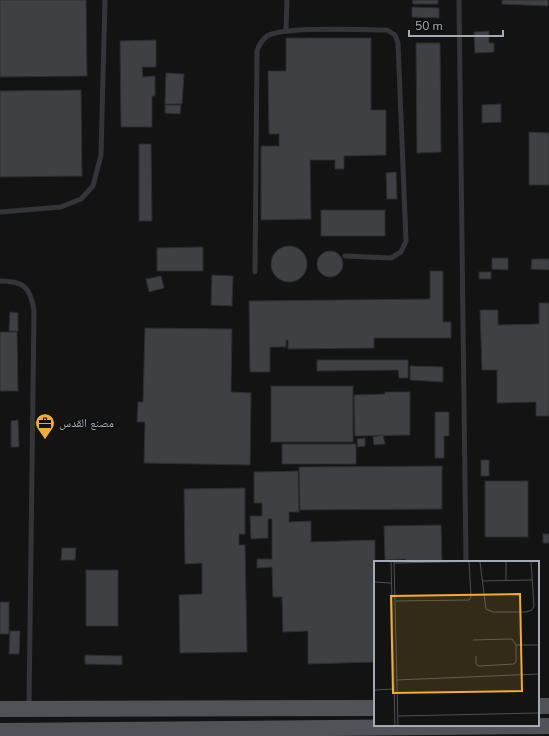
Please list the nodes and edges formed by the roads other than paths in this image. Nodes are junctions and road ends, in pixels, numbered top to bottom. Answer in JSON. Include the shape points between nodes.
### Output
{"nodes":[{"id":1,"x":105,"y":0,"type":"edge"},
{"id":2,"x":287,"y":0,"type":"edge"},
{"id":3,"x":459,"y":0,"type":"edge"},
{"id":4,"x":286,"y":30,"type":"junction"},
{"id":5,"x":0,"y":212,"type":"edge"},
{"id":6,"x":346,"y":256,"type":"dead end"},
{"id":7,"x":255,"y":272,"type":"dead end"},
{"id":8,"x":0,"y":281,"type":"edge"},
{"id":9,"x":466,"y":561,"type":"edge"},
{"id":10,"x":29,"y":708,"type":"junction"},
{"id":11,"x":374,"y":708,"type":"edge"},
{"id":12,"x":0,"y":709,"type":"edge"},
{"id":13,"x":474,"y":726,"type":"edge"},
{"id":14,"x":549,"y":726,"type":"edge"},
{"id":15,"x":0,"y":732,"type":"edge"}],
"edges":[{"from":1,"to":5,"type":"lane","via":[[101,155],[93,186],[81,199],[61,207]]},
{"from":2,"to":4,"type":"lane"},
{"from":3,"to":9,"type":"lane"},
{"from":4,"to":6,"type":"lane","via":[[387,30],[395,35],[398,43],[406,241],[401,252],[391,258]]},
{"from":4,"to":7,"type":"lane","via":[[268,36],[261,42],[257,51]]},
{"from":8,"to":10,"type":"lane","via":[[24,285],[32,295],[34,310]]},
{"from":10,"to":11,"type":"main road"},
{"from":10,"to":12,"type":"main road"},
{"from":13,"to":14,"type":"main road","via":[[528,729]]},
{"from":13,"to":15,"type":"main road"}]}
